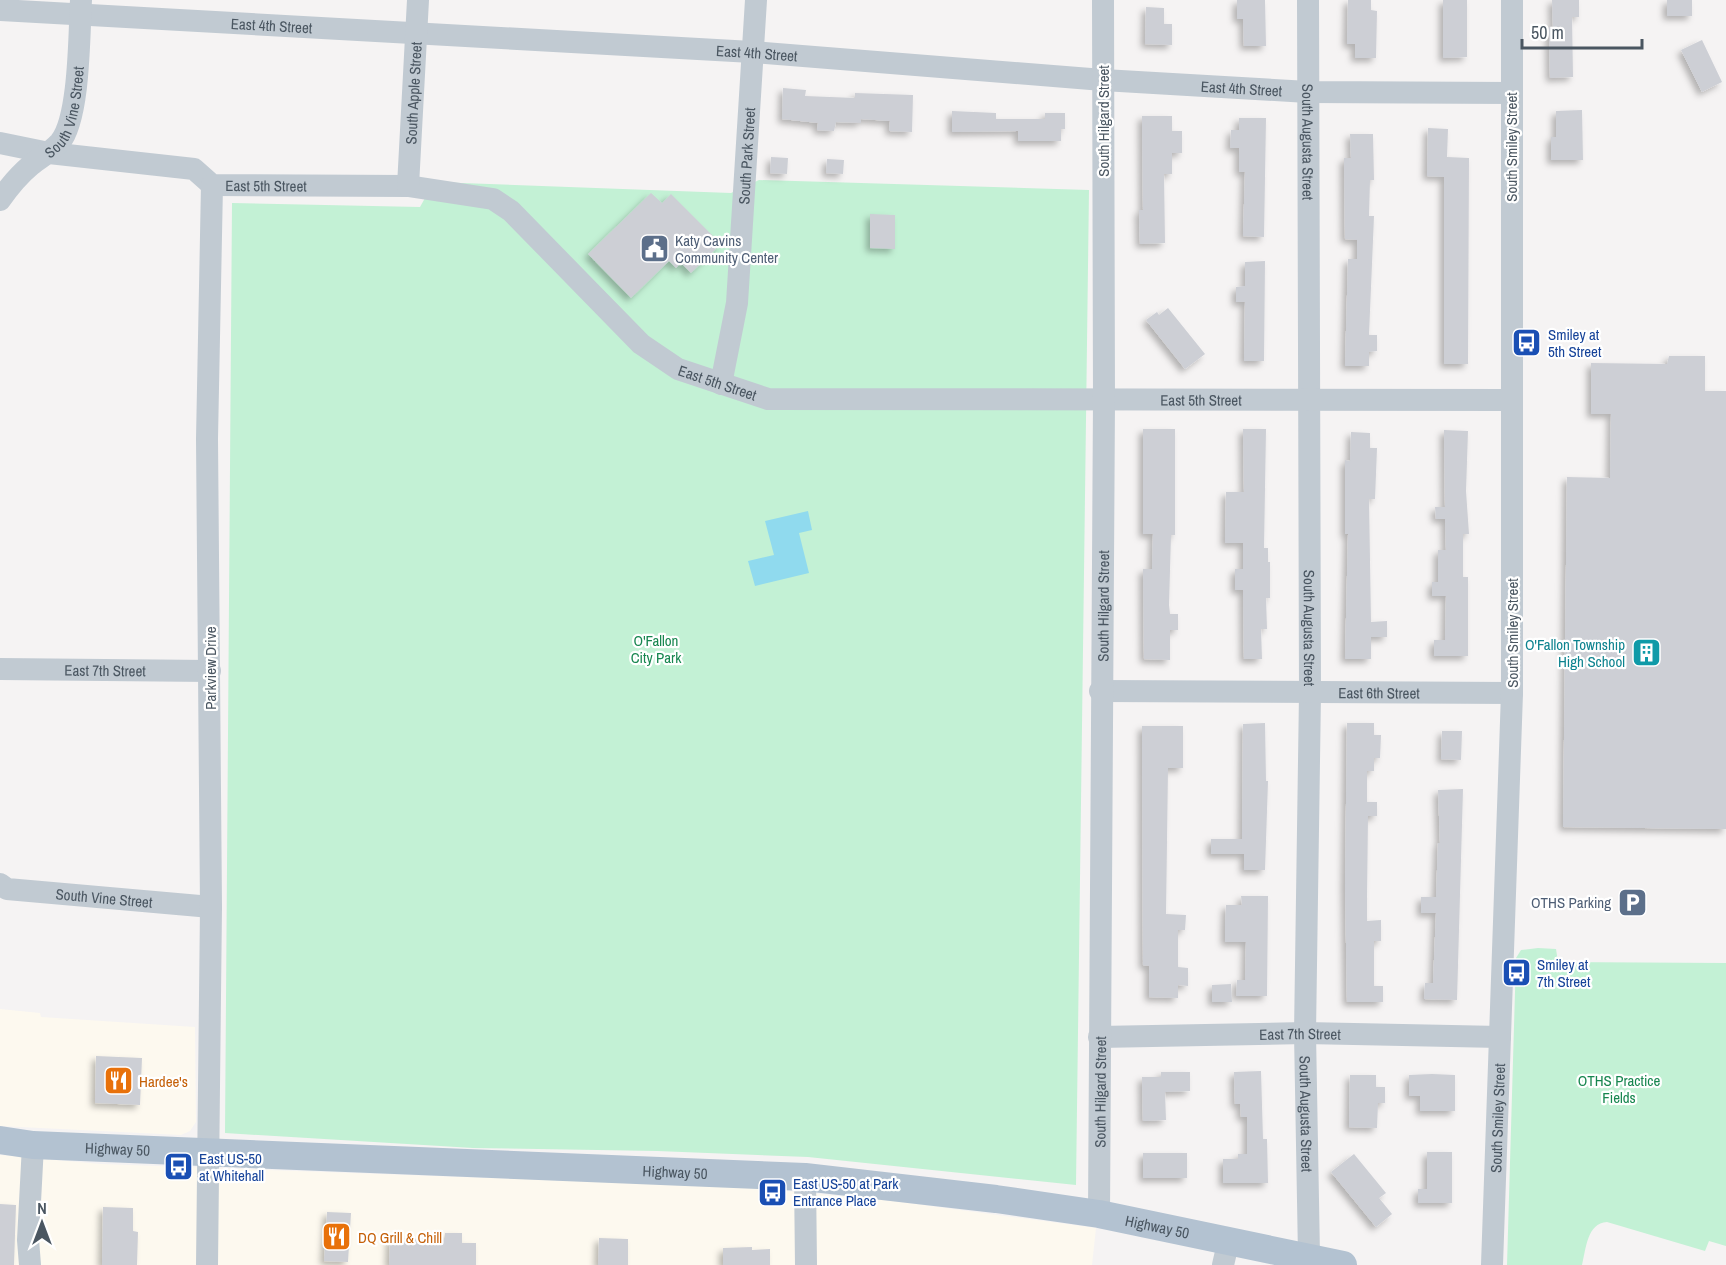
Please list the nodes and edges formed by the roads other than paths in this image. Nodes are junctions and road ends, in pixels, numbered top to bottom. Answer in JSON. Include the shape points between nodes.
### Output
{"nodes":[{"id":1,"x":418,"y":0,"type":"edge"},
{"id":2,"x":756,"y":0,"type":"edge"},
{"id":3,"x":1103,"y":0,"type":"edge"},
{"id":4,"x":1308,"y":0,"type":"edge"},
{"id":5,"x":1512,"y":0,"type":"edge"},
{"id":6,"x":80,"y":7,"type":"edge"},
{"id":7,"x":0,"y":9,"type":"edge"},
{"id":8,"x":416,"y":33,"type":"junction"},
{"id":9,"x":752,"y":52,"type":"junction"},
{"id":10,"x":1102,"y":80,"type":"junction"},
{"id":11,"x":1308,"y":92,"type":"junction"},
{"id":12,"x":1511,"y":93,"type":"junction"},
{"id":13,"x":0,"y":143,"type":"edge"},
{"id":14,"x":50,"y":153,"type":"junction"},
{"id":15,"x":212,"y":185,"type":"junction"},
{"id":16,"x":408,"y":186,"type":"junction"},
{"id":17,"x":0,"y":200,"type":"edge"},
{"id":18,"x":721,"y":384,"type":"junction"},
{"id":19,"x":1104,"y":400,"type":"junction"},
{"id":20,"x":1309,"y":400,"type":"junction"},
{"id":21,"x":1512,"y":400,"type":"junction"},
{"id":22,"x":0,"y":669,"type":"edge"},
{"id":23,"x":210,"y":671,"type":"junction"},
{"id":24,"x":1100,"y":692,"type":"junction"},
{"id":25,"x":1310,"y":693,"type":"junction"},
{"id":26,"x":1512,"y":693,"type":"junction"},
{"id":27,"x":0,"y":884,"type":"edge"},
{"id":28,"x":211,"y":907,"type":"junction"},
{"id":29,"x":1305,"y":1033,"type":"junction"},
{"id":30,"x":1099,"y":1037,"type":"junction"},
{"id":31,"x":1500,"y":1037,"type":"junction"},
{"id":32,"x":0,"y":1140,"type":"edge"},
{"id":33,"x":33,"y":1145,"type":"junction"},
{"id":34,"x":207,"y":1152,"type":"junction"},
{"id":35,"x":805,"y":1177,"type":"junction"},
{"id":36,"x":1099,"y":1214,"type":"junction"},
{"id":37,"x":1226,"y":1252,"type":"edge"},
{"id":38,"x":1309,"y":1256,"type":"junction"},
{"id":39,"x":30,"y":1265,"type":"edge"},
{"id":40,"x":207,"y":1265,"type":"edge"},
{"id":41,"x":806,"y":1265,"type":"edge"},
{"id":42,"x":1343,"y":1265,"type":"edge"},
{"id":43,"x":1492,"y":1265,"type":"edge"}],
"edges":[{"from":1,"to":8,"type":"street","name":"South Apple Street"},
{"from":2,"to":9,"type":"street","name":"South Park Street"},
{"from":3,"to":10,"type":"street","name":"South Hilgard Street"},
{"from":4,"to":11,"type":"street","name":"South Augusta Street"},
{"from":5,"to":12,"type":"street","name":"South Smiley Street"},
{"from":6,"to":7,"type":"street","name":"East 4th Street"},
{"from":6,"to":8,"type":"street","name":"East 4th Street"},
{"from":6,"to":14,"type":"street","name":"South Vine Street","via":[[73,110],[62,139]]},
{"from":8,"to":9,"type":"street","name":"East 4th Street"},
{"from":8,"to":16,"type":"street","name":"South Apple Street"},
{"from":9,"to":10,"type":"street","name":"East 4th Street"},
{"from":9,"to":18,"type":"street","name":"South Park Street","via":[[737,303]]},
{"from":10,"to":11,"type":"street","name":"East 4th Street"},
{"from":10,"to":19,"type":"street","name":"South Hilgard Street"},
{"from":11,"to":12,"type":"street","name":"East 4th Street"},
{"from":11,"to":20,"type":"street","name":"South Augusta Street"},
{"from":12,"to":21,"type":"street","name":"South Smiley Street"},
{"from":13,"to":14,"type":"street","name":"East 5th Street"},
{"from":14,"to":15,"type":"street","name":"East 5th Street","via":[[194,170]]},
{"from":14,"to":17,"type":"street","name":"South Vine Street","via":[[31,164]]},
{"from":15,"to":16,"type":"street","name":"East 5th Street"},
{"from":15,"to":23,"type":"street","name":"Parkview Drive","via":[[207,440]]},
{"from":16,"to":18,"type":"street","name":"East 5th Street","via":[[493,199],[511,211],[640,344],[678,369]]},
{"from":18,"to":19,"type":"street","name":"East 5th Street","via":[[768,399]]},
{"from":19,"to":20,"type":"street","name":"East 5th Street"},
{"from":19,"to":24,"type":"street","name":"South Hilgard Street"},
{"from":20,"to":21,"type":"street","name":"East 5th Street"},
{"from":20,"to":25,"type":"street","name":"South Augusta Street"},
{"from":21,"to":26,"type":"street","name":"South Smiley Street"},
{"from":22,"to":23,"type":"street","name":"East 7th Street"},
{"from":23,"to":28,"type":"street","name":"Parkview Drive"},
{"from":24,"to":25,"type":"street","name":"East 6th Street"},
{"from":24,"to":30,"type":"street","name":"South Hilgard Street"},
{"from":25,"to":26,"type":"street","name":"East 6th Street"},
{"from":25,"to":29,"type":"street","name":"South Augusta Street"},
{"from":26,"to":31,"type":"street","name":"South Smiley Street"},
{"from":27,"to":28,"type":"street","name":"South Vine Street","via":[[7,889]]},
{"from":28,"to":34,"type":"street","name":"Parkview Drive"},
{"from":29,"to":30,"type":"street","name":"East 7th Street"},
{"from":29,"to":31,"type":"street","name":"East 7th Street"},
{"from":29,"to":38,"type":"street","name":"South Augusta Street"},
{"from":30,"to":36,"type":"street","name":"South Hilgard Street"},
{"from":31,"to":43,"type":"street","name":"South Smiley Street"},
{"from":32,"to":33,"type":"main road","name":"Highway 50"},
{"from":33,"to":34,"type":"main road","name":"Highway 50"},
{"from":33,"to":39,"type":"street"},
{"from":34,"to":35,"type":"main road","name":"Highway 50"},
{"from":34,"to":40,"type":"street","name":"Parkview Drive"},
{"from":35,"to":36,"type":"main road","name":"Highway 50"},
{"from":35,"to":41,"type":"street"},
{"from":36,"to":37,"type":"main road","name":"Highway 50"},
{"from":37,"to":38,"type":"main road","name":"Highway 50"},
{"from":38,"to":42,"type":"main road","name":"Highway 50"}]}
